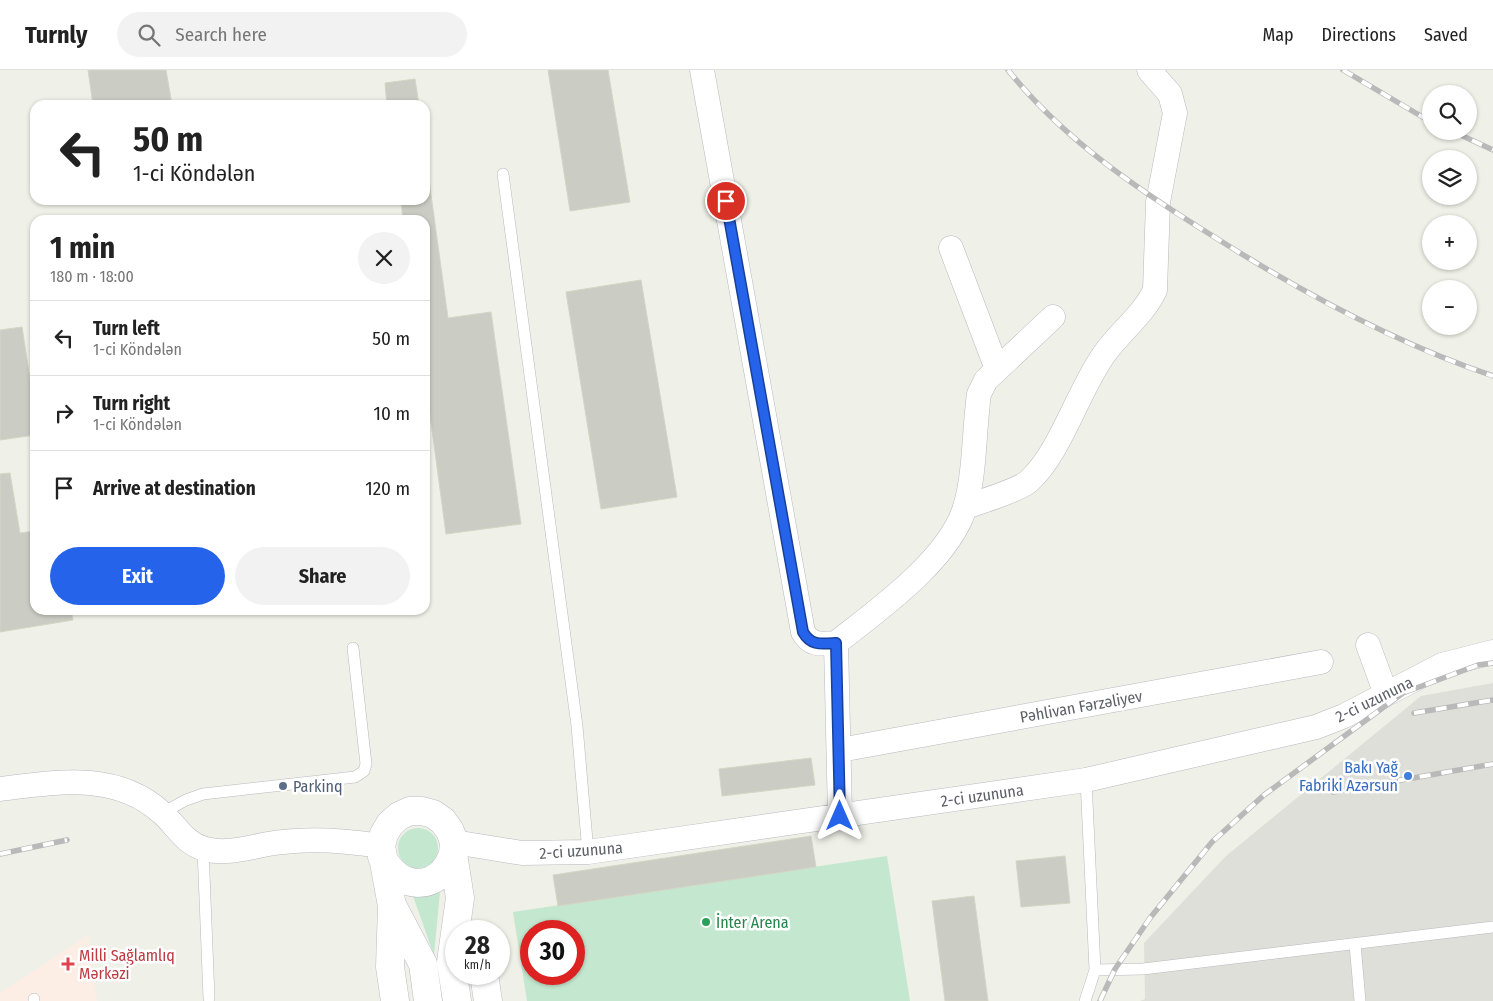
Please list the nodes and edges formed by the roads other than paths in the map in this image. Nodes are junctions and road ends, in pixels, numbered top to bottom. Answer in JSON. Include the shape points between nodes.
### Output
{"nodes":[{"id":1,"x":702,"y":70,"type":"edge"},
{"id":2,"x":1149,"y":70,"type":"edge"},
{"id":3,"x":503,"y":174,"type":"dead end"},
{"id":4,"x":951,"y":248,"type":"dead end"},
{"id":5,"x":1053,"y":317,"type":"dead end"},
{"id":6,"x":997,"y":369,"type":"junction"},
{"id":7,"x":965,"y":508,"type":"junction"},
{"id":8,"x":836,"y":643,"type":"junction"},
{"id":9,"x":1368,"y":645,"type":"dead end"},
{"id":10,"x":353,"y":648,"type":"dead end"},
{"id":11,"x":1493,"y":652,"type":"edge"},
{"id":12,"x":1322,"y":662,"type":"dead end"},
{"id":13,"x":1386,"y":694,"type":"junction"},
{"id":14,"x":840,"y":750,"type":"junction"},
{"id":15,"x":1086,"y":780,"type":"junction"},
{"id":16,"x":0,"y":789,"type":"edge"},
{"id":17,"x":162,"y":813,"type":"junction"},
{"id":18,"x":840,"y":816,"type":"junction"},
{"id":19,"x":453,"y":848,"type":"junction"},
{"id":20,"x":203,"y":849,"type":"junction"},
{"id":21,"x":382,"y":851,"type":"junction"},
{"id":22,"x":588,"y":852,"type":"junction"},
{"id":23,"x":460,"y":898,"type":"junction"},
{"id":24,"x":392,"y":906,"type":"junction"},
{"id":25,"x":468,"y":920,"type":"edge"},
{"id":26,"x":1493,"y":927,"type":"edge"},
{"id":27,"x":1355,"y":944,"type":"junction"},
{"id":28,"x":1094,"y":970,"type":"junction"},
{"id":29,"x":486,"y":985,"type":"edge"},
{"id":30,"x":209,"y":998,"type":"dead end"},
{"id":31,"x":395,"y":1001,"type":"edge"},
{"id":32,"x":428,"y":1001,"type":"edge"},
{"id":33,"x":457,"y":1001,"type":"edge"},
{"id":34,"x":488,"y":1001,"type":"edge"},
{"id":35,"x":1085,"y":1001,"type":"edge"},
{"id":36,"x":1360,"y":1001,"type":"edge"}],
"edges":[{"from":1,"to":8,"type":"street","via":[[803,632],[816,644]]},
{"from":2,"to":7,"type":"street","via":[[1170,94],[1175,113],[1158,202],[1155,290],[1150,301],[1105,352],[1044,465],[1027,483]]},
{"from":3,"to":22,"type":"lane","via":[[577,726]]},
{"from":4,"to":6,"type":"street"},
{"from":5,"to":6,"type":"street"},
{"from":6,"to":7,"type":"street","via":[[979,394]]},
{"from":7,"to":8,"type":"street","via":[[955,532],[941,550],[894,597]]},
{"from":8,"to":14,"type":"street"},
{"from":9,"to":13,"type":"street"},
{"from":10,"to":17,"type":"lane","via":[[366,764],[364,771],[355,777],[203,794]]},
{"from":11,"to":13,"type":"street","name":"2-ci uzununa","via":[[1442,665]]},
{"from":12,"to":14,"type":"street","name":"Pəhlivan Fərzəliyev"},
{"from":13,"to":15,"type":"street","name":"2-ci uzununa","via":[[1316,727]]},
{"from":14,"to":18,"type":"street"},
{"from":15,"to":18,"type":"street","name":"2-ci uzununa"},
{"from":15,"to":28,"type":"lane"},
{"from":16,"to":17,"type":"street","via":[[68,780],[89,782],[137,795]]},
{"from":17,"to":20,"type":"street","via":[[186,839]]},
{"from":18,"to":22,"type":"street","name":"2-ci uzununa"},
{"from":19,"to":21,"type":"main road","via":[[448,868],[442,875],[419,883],[407,882],[396,876],[388,868]]},
{"from":19,"to":21,"type":"main road","via":[[450,831],[443,821],[433,814],[410,811],[399,816],[387,829]]},
{"from":19,"to":22,"type":"street","name":"2-ci uzununa","via":[[522,853]]},
{"from":19,"to":23,"type":"main road"},
{"from":20,"to":21,"type":"street","via":[[225,852],[282,842],[339,840]]},
{"from":20,"to":30,"type":"lane"},
{"from":21,"to":24,"type":"main road"},
{"from":23,"to":25,"type":"main road"},
{"from":23,"to":33,"type":"main road","via":[[451,962]]},
{"from":24,"to":31,"type":"main road","via":[[390,967]]},
{"from":24,"to":32,"type":"main road","via":[[423,964]]},
{"from":26,"to":27,"type":"lane"},
{"from":27,"to":28,"type":"lane","via":[[1143,969]]},
{"from":27,"to":36,"type":"lane"},
{"from":28,"to":35,"type":"lane"},
{"from":29,"to":34,"type":"main road"}]}
